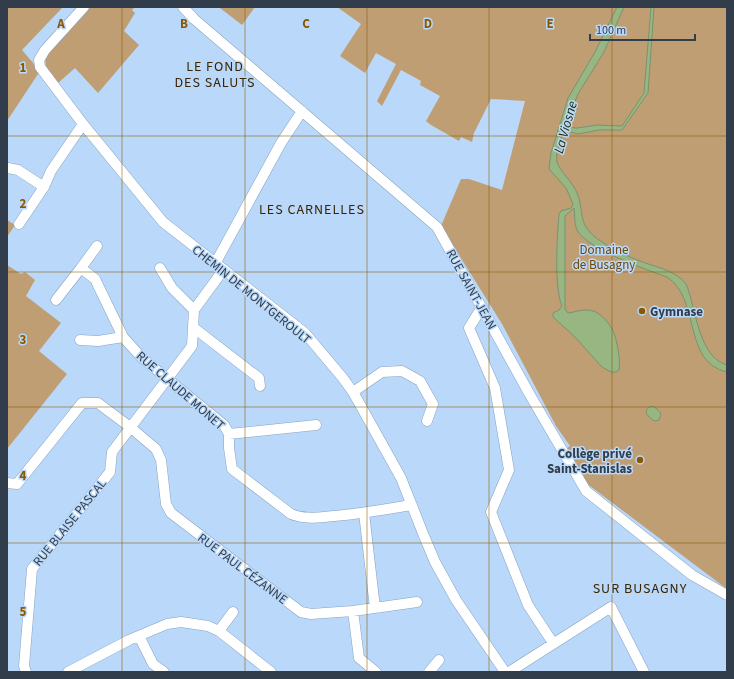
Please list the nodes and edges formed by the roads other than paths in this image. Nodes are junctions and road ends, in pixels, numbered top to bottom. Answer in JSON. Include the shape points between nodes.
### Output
{"nodes":[{"id":1,"x":84,"y":7,"type":"edge"},
{"id":2,"x":183,"y":7,"type":"edge"},
{"id":3,"x":302,"y":111,"type":"junction"},
{"id":4,"x":83,"y":124,"type":"junction"},
{"id":5,"x":8,"y":168,"type":"dead end"},
{"id":6,"x":44,"y":187,"type":"junction"},
{"id":7,"x":19,"y":224,"type":"dead end"},
{"id":8,"x":97,"y":246,"type":"dead end"},
{"id":9,"x":216,"y":262,"type":"junction"},
{"id":10,"x":81,"y":268,"type":"junction"},
{"id":11,"x":160,"y":268,"type":"dead end"},
{"id":12,"x":224,"y":269,"type":"junction"},
{"id":13,"x":56,"y":300,"type":"dead end"},
{"id":14,"x":482,"y":307,"type":"junction"},
{"id":15,"x":194,"y":310,"type":"junction"},
{"id":16,"x":194,"y":328,"type":"junction"},
{"id":17,"x":123,"y":336,"type":"junction"},
{"id":18,"x":80,"y":340,"type":"dead end"},
{"id":19,"x":167,"y":377,"type":"junction"},
{"id":20,"x":260,"y":386,"type":"dead end"},
{"id":21,"x":353,"y":392,"type":"junction"},
{"id":22,"x":427,"y":421,"type":"dead end"},
{"id":23,"x":316,"y":425,"type":"dead end"},
{"id":24,"x":130,"y":427,"type":"junction"},
{"id":25,"x":229,"y":434,"type":"junction"},
{"id":26,"x":7,"y":483,"type":"edge"},
{"id":27,"x":412,"y":505,"type":"junction"},
{"id":28,"x":364,"y":513,"type":"junction"},
{"id":29,"x":727,"y":595,"type":"edge"},
{"id":30,"x":417,"y":602,"type":"dead end"},
{"id":31,"x":375,"y":608,"type":"junction"},
{"id":32,"x":353,"y":610,"type":"junction"},
{"id":33,"x":233,"y":612,"type":"dead end"},
{"id":34,"x":219,"y":631,"type":"junction"},
{"id":35,"x":139,"y":636,"type":"junction"},
{"id":36,"x":553,"y":643,"type":"junction"},
{"id":37,"x":439,"y":660,"type":"dead end"},
{"id":38,"x":71,"y":671,"type":"edge"},
{"id":39,"x":26,"y":672,"type":"edge"},
{"id":40,"x":164,"y":672,"type":"edge"},
{"id":41,"x":271,"y":672,"type":"edge"},
{"id":42,"x":376,"y":672,"type":"edge"},
{"id":43,"x":429,"y":672,"type":"edge"},
{"id":44,"x":505,"y":672,"type":"edge"},
{"id":45,"x":509,"y":672,"type":"edge"},
{"id":46,"x":644,"y":672,"type":"edge"}],
"edges":[{"from":1,"to":4,"type":"street","name":"CHEMIN DE MONTGEROULT","via":[[39,60],[40,67]]},
{"from":2,"to":3,"type":"street","name":"RUE SAINT-JEAN"},
{"from":3,"to":9,"type":"street","via":[[281,143]]},
{"from":3,"to":14,"type":"street","name":"RUE SAINT-JEAN","via":[[437,227]]},
{"from":4,"to":6,"type":"street","via":[[51,171]]},
{"from":4,"to":9,"type":"street","name":"CHEMIN DE MONTGEROULT","via":[[163,222]]},
{"from":5,"to":6,"type":"street","via":[[18,170]]},
{"from":6,"to":7,"type":"street"},
{"from":8,"to":10,"type":"street"},
{"from":9,"to":12,"type":"street","name":"CHEMIN DE MONTGEROULT"},
{"from":10,"to":13,"type":"street"},
{"from":10,"to":17,"type":"street","name":"RUE CLAUDE MONET","via":[[95,278]]},
{"from":11,"to":15,"type":"street","via":[[172,288]]},
{"from":12,"to":15,"type":"street"},
{"from":12,"to":21,"type":"street","name":"CHEMIN DE MONTGEROULT","via":[[305,333]]},
{"from":14,"to":29,"type":"street","name":"RUE SAINT-JEAN","via":[[586,491],[692,575]]},
{"from":14,"to":36,"type":"street","via":[[469,328],[495,388],[509,470],[491,512],[528,605]]},
{"from":15,"to":16,"type":"street","name":"RUE BLAISE PASCAL"},
{"from":16,"to":19,"type":"street","name":"RUE BLAISE PASCAL","via":[[192,346]]},
{"from":16,"to":20,"type":"street","via":[[259,378]]},
{"from":17,"to":18,"type":"street","via":[[98,341]]},
{"from":17,"to":19,"type":"street","name":"RUE CLAUDE MONET","via":[[142,358]]},
{"from":19,"to":24,"type":"street","name":"RUE BLAISE PASCAL"},
{"from":19,"to":25,"type":"street","name":"RUE CLAUDE MONET","via":[[224,425]]},
{"from":21,"to":22,"type":"street","via":[[382,372],[402,371],[420,381],[433,404]]},
{"from":21,"to":27,"type":"street","name":"CHEMIN DE MONTGEROULT","via":[[401,478]]},
{"from":23,"to":25,"type":"street","name":"RUE CLAUDE MONET"},
{"from":24,"to":26,"type":"street","name":"RUE PAUL CÉZANNE","via":[[98,403],[82,403],[17,484]]},
{"from":24,"to":32,"type":"street","name":"RUE PAUL CÉZANNE","via":[[156,449],[161,460],[166,504],[171,513],[301,612],[311,614]]},
{"from":24,"to":39,"type":"street","name":"RUE BLAISE PASCAL","via":[[112,452],[110,472],[32,569],[24,666]]},
{"from":25,"to":28,"type":"street","via":[[232,469],[291,514],[312,518]]},
{"from":27,"to":28,"type":"street"},
{"from":27,"to":44,"type":"street","name":"CHEMIN DE MONTGEROULT","via":[[435,562],[456,600]]},
{"from":28,"to":31,"type":"street"},
{"from":30,"to":31,"type":"street","name":"RUE PAUL CÉZANNE"},
{"from":31,"to":32,"type":"street","name":"RUE PAUL CÉZANNE"},
{"from":32,"to":42,"type":"street","via":[[359,658]]},
{"from":33,"to":34,"type":"street"},
{"from":34,"to":35,"type":"street","via":[[208,626],[172,622]]},
{"from":34,"to":41,"type":"street"},
{"from":35,"to":38,"type":"street"},
{"from":35,"to":40,"type":"street","via":[[153,664]]},
{"from":36,"to":45,"type":"street"},
{"from":36,"to":46,"type":"street","via":[[611,607]]},
{"from":37,"to":43,"type":"street"}]}
